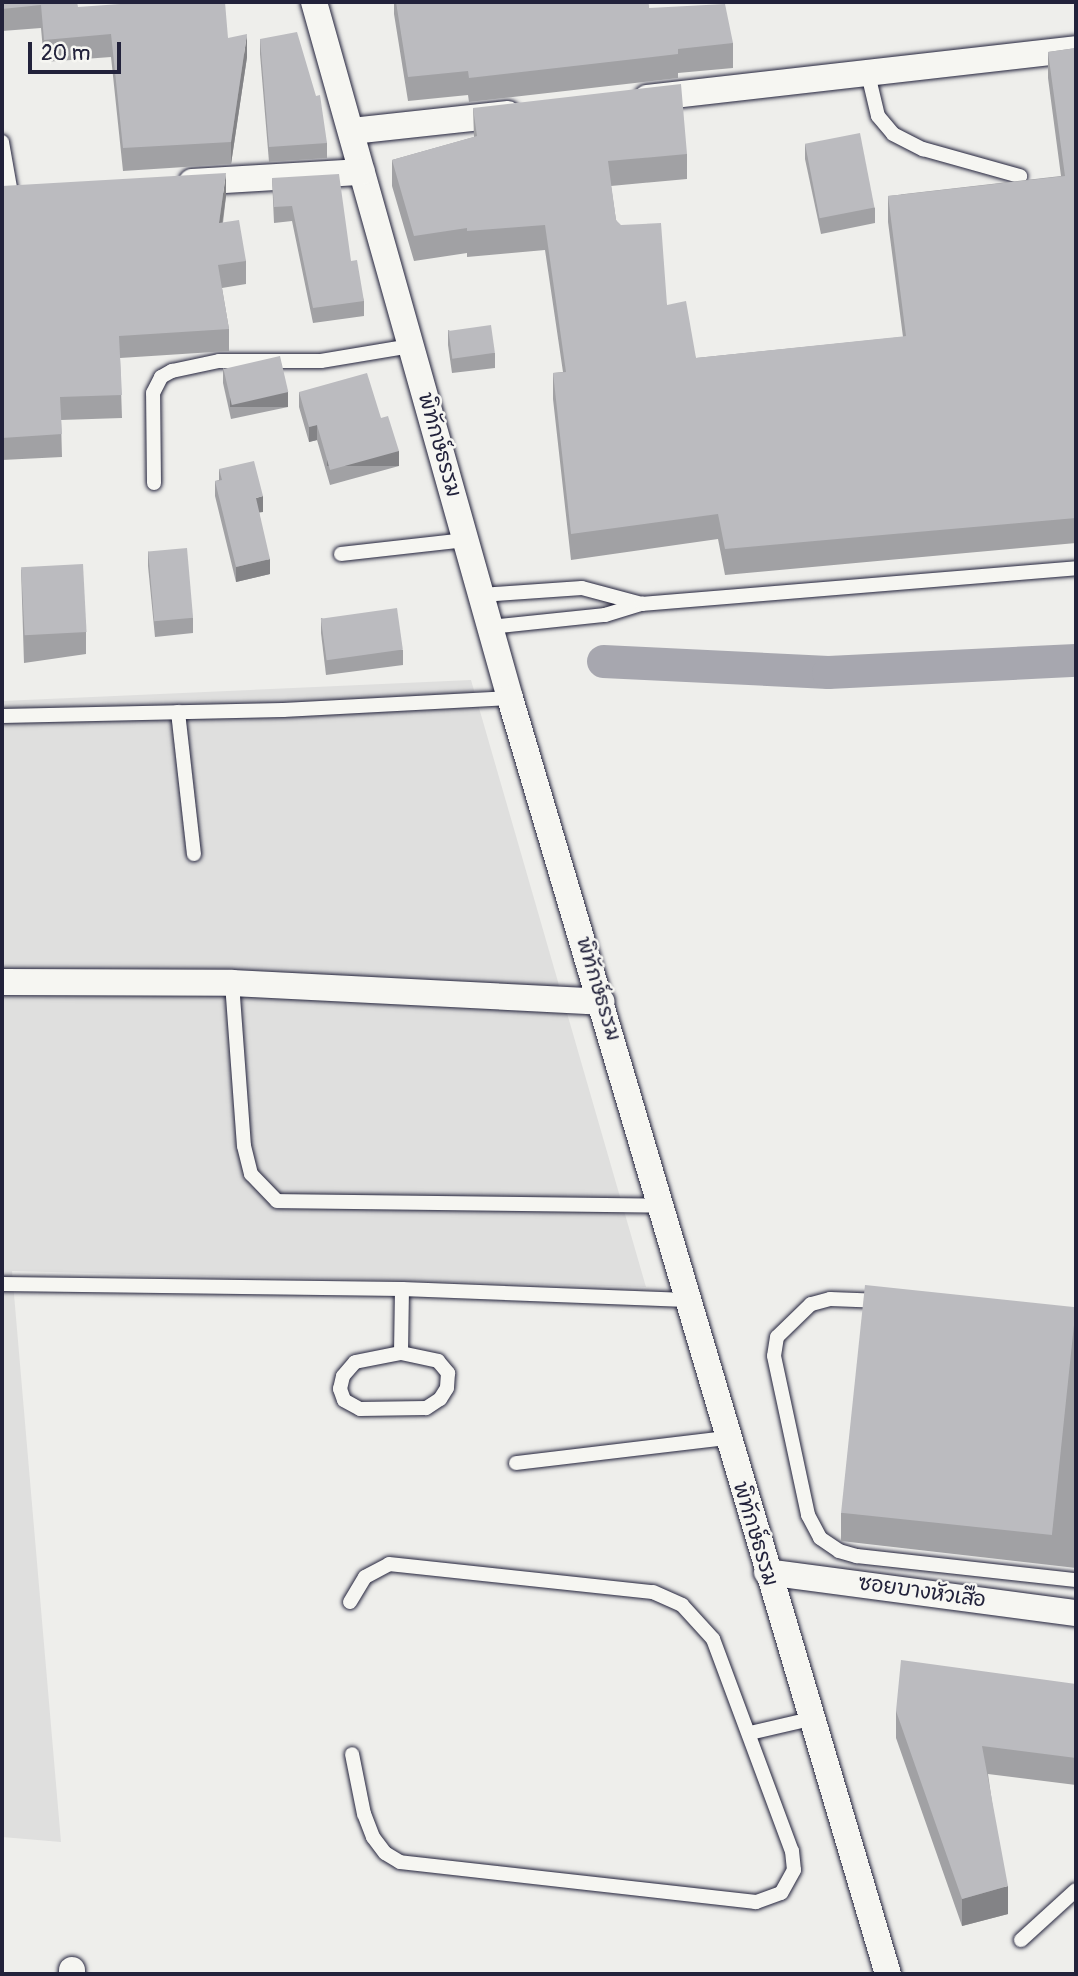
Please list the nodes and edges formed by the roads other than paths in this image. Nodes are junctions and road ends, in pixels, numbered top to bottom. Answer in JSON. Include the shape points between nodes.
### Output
{"nodes":[{"id":1,"x":314,"y":2,"type":"edge"},
{"id":2,"x":1076,"y":49,"type":"edge"},
{"id":3,"x":868,"y":74,"type":"junction"},
{"id":4,"x":623,"y":101,"type":"edge"},
{"id":5,"x":528,"y":111,"type":"edge"},
{"id":6,"x":352,"y":131,"type":"junction"},
{"id":7,"x":2,"y":142,"type":"edge"},
{"id":8,"x":362,"y":172,"type":"junction"},
{"id":9,"x":1020,"y":176,"type":"dead end"},
{"id":10,"x":161,"y":184,"type":"edge"},
{"id":11,"x":38,"y":191,"type":"edge"},
{"id":12,"x":6,"y":193,"type":"edge"},
{"id":13,"x":411,"y":346,"type":"junction"},
{"id":14,"x":153,"y":483,"type":"dead end"},
{"id":15,"x":466,"y":540,"type":"junction"},
{"id":16,"x":341,"y":554,"type":"dead end"},
{"id":17,"x":1076,"y":568,"type":"edge"},
{"id":18,"x":481,"y":595,"type":"junction"},
{"id":19,"x":642,"y":604,"type":"junction"},
{"id":20,"x":490,"y":627,"type":"junction"},
{"id":21,"x":510,"y":698,"type":"junction"},
{"id":22,"x":178,"y":712,"type":"junction"},
{"id":23,"x":2,"y":716,"type":"edge"},
{"id":24,"x":194,"y":854,"type":"dead end"},
{"id":25,"x":2,"y":982,"type":"edge"},
{"id":26,"x":232,"y":983,"type":"junction"},
{"id":27,"x":602,"y":1002,"type":"junction"},
{"id":28,"x":661,"y":1206,"type":"junction"},
{"id":29,"x":2,"y":1284,"type":"edge"},
{"id":30,"x":402,"y":1289,"type":"junction"},
{"id":31,"x":687,"y":1300,"type":"junction"},
{"id":32,"x":904,"y":1303,"type":"edge"},
{"id":33,"x":401,"y":1353,"type":"junction"},
{"id":34,"x":726,"y":1438,"type":"junction"},
{"id":35,"x":516,"y":1463,"type":"dead end"},
{"id":36,"x":767,"y":1572,"type":"junction"},
{"id":37,"x":1076,"y":1580,"type":"edge"},
{"id":38,"x":350,"y":1602,"type":"dead end"},
{"id":39,"x":1076,"y":1613,"type":"edge"},
{"id":40,"x":810,"y":1719,"type":"junction"},
{"id":41,"x":750,"y":1733,"type":"junction"},
{"id":42,"x":352,"y":1754,"type":"dead end"},
{"id":43,"x":1076,"y":1890,"type":"edge"},
{"id":44,"x":1021,"y":1940,"type":"dead end"},
{"id":45,"x":888,"y":1974,"type":"edge"}],
"edges":[{"from":1,"to":6,"type":"street","name":"พิทักษ์ธรรม"},
{"from":2,"to":3,"type":"street"},
{"from":3,"to":4,"type":"street"},
{"from":3,"to":9,"type":"lane","via":[[878,116],[893,134],[923,149]]},
{"from":5,"to":6,"type":"street"},
{"from":6,"to":8,"type":"street","name":"พิทักษ์ธรรม"},
{"from":7,"to":12,"type":"lane"},
{"from":8,"to":10,"type":"street"},
{"from":8,"to":13,"type":"street","name":"พิทักษ์ธรรม"},
{"from":11,"to":12,"type":"street"},
{"from":13,"to":14,"type":"lane","via":[[321,361],[219,360],[172,371],[161,377],[153,393]]},
{"from":13,"to":15,"type":"street","name":"พิทักษ์ธรรม"},
{"from":15,"to":16,"type":"lane"},
{"from":15,"to":18,"type":"street","name":"พิทักษ์ธรรม"},
{"from":17,"to":19,"type":"lane"},
{"from":18,"to":19,"type":"lane","via":[[582,588]]},
{"from":18,"to":20,"type":"street","name":"พิทักษ์ธรรม"},
{"from":19,"to":20,"type":"lane","via":[[605,615]]},
{"from":20,"to":21,"type":"street","name":"พิทักษ์ธรรม"},
{"from":21,"to":22,"type":"lane"},
{"from":21,"to":27,"type":"street","name":"พิทักษ์ธรรม"},
{"from":22,"to":23,"type":"lane"},
{"from":22,"to":24,"type":"lane"},
{"from":25,"to":26,"type":"street"},
{"from":26,"to":27,"type":"street"},
{"from":26,"to":28,"type":"lane","via":[[244,1146],[251,1174],[277,1201]]},
{"from":27,"to":28,"type":"street","name":"พิทักษ์ธรรม"},
{"from":28,"to":31,"type":"street","name":"พิทักษ์ธรรม"},
{"from":29,"to":30,"type":"lane"},
{"from":30,"to":31,"type":"lane"},
{"from":30,"to":33,"type":"lane"},
{"from":31,"to":34,"type":"street","name":"พิทักษ์ธรรม"},
{"from":32,"to":37,"type":"lane","via":[[830,1299],[811,1304],[777,1337],[774,1356],[808,1516],[820,1538],[857,1556]]},
{"from":33,"to":33,"type":"lane","via":[[438,1361],[448,1373],[440,1399],[426,1408],[360,1409],[344,1400],[340,1389],[343,1376],[355,1362]]},
{"from":34,"to":35,"type":"lane"},
{"from":34,"to":36,"type":"street","name":"พิทักษ์ธรรม"},
{"from":36,"to":39,"type":"street","name":"ซอยบางหัวเสือ"},
{"from":36,"to":40,"type":"street","name":"พิทักษ์ธรรม"},
{"from":38,"to":41,"type":"lane","via":[[365,1577],[390,1564],[653,1592],[682,1605],[713,1639]]},
{"from":40,"to":41,"type":"lane"},
{"from":40,"to":45,"type":"street","name":"พิทักษ์ธรรม"},
{"from":41,"to":42,"type":"lane","via":[[794,1870],[781,1893],[756,1902],[400,1862],[385,1853],[373,1837]]},
{"from":43,"to":44,"type":"lane"}]}
